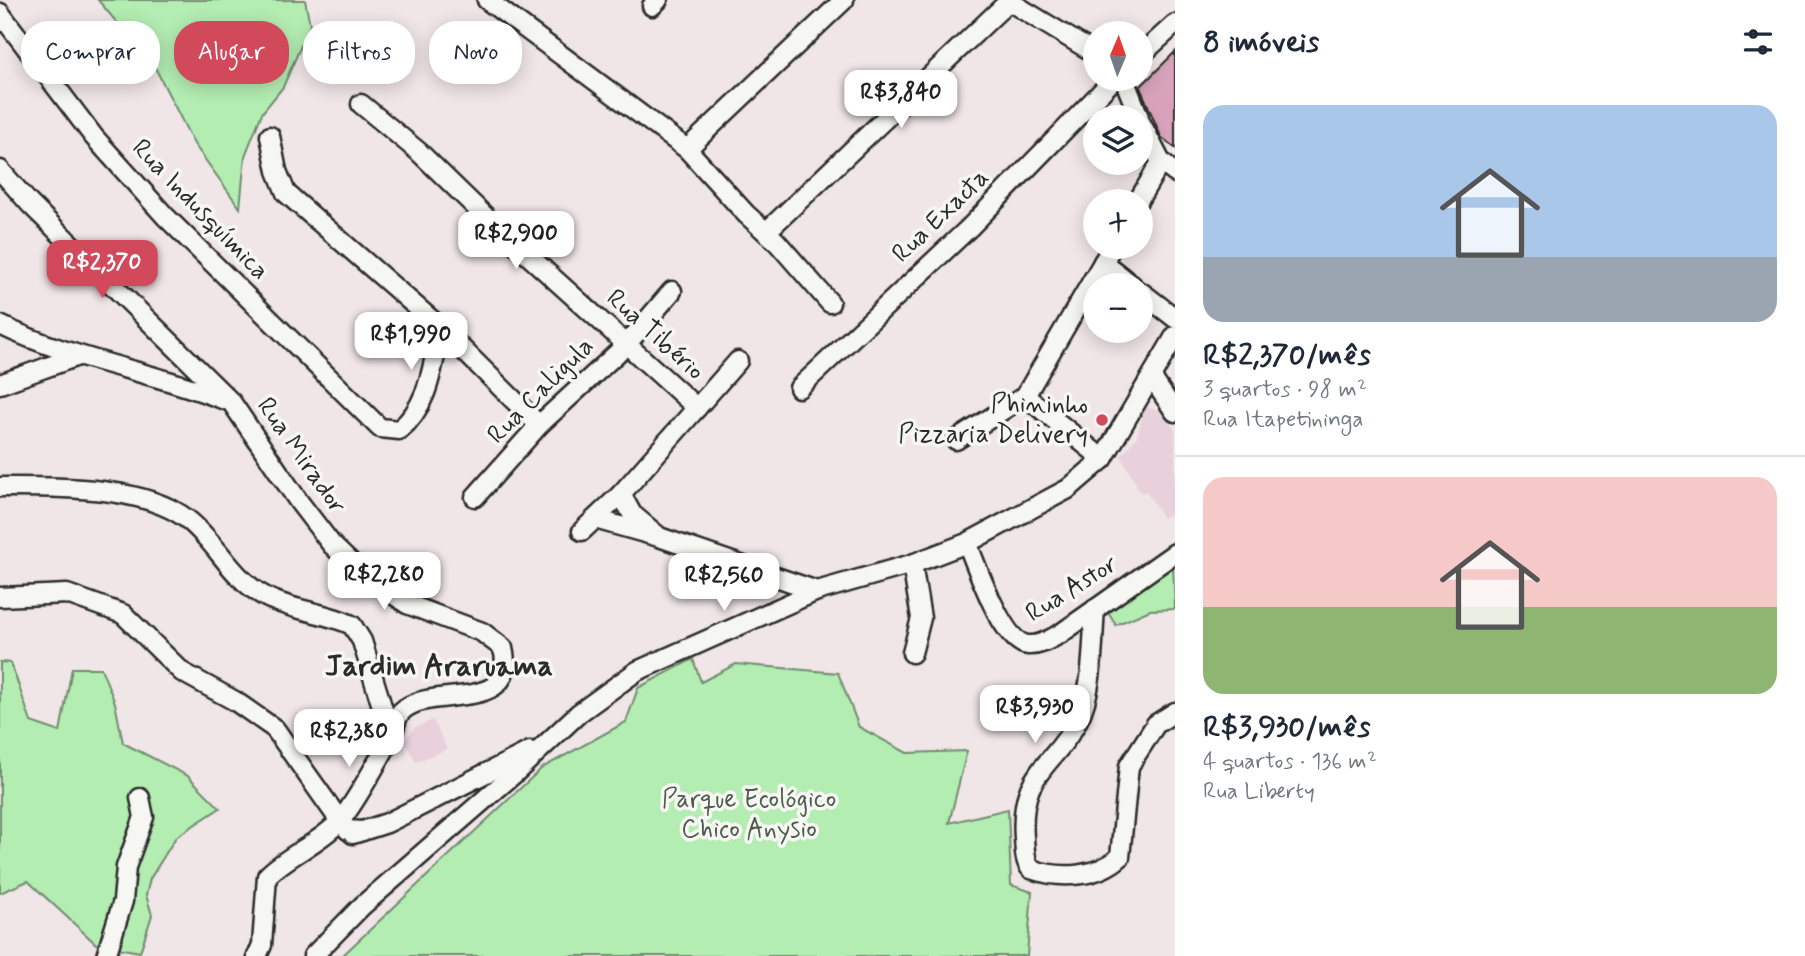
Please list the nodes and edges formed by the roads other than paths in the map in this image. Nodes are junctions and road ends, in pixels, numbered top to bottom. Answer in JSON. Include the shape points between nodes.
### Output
{"nodes":[{"id":1,"x":487,"y":0,"type":"edge"},
{"id":2,"x":844,"y":0,"type":"edge"},
{"id":3,"x":1008,"y":0,"type":"edge"},
{"id":4,"x":0,"y":13,"type":"edge"},
{"id":5,"x":1175,"y":24,"type":"edge"},
{"id":6,"x":1153,"y":44,"type":"edge"},
{"id":7,"x":1083,"y":46,"type":"edge"},
{"id":8,"x":1102,"y":91,"type":"edge"},
{"id":9,"x":360,"y":104,"type":"dead end"},
{"id":10,"x":270,"y":136,"type":"dead end"},
{"id":11,"x":1153,"y":143,"type":"edge"},
{"id":12,"x":687,"y":149,"type":"junction"},
{"id":13,"x":1168,"y":167,"type":"edge"},
{"id":14,"x":0,"y":170,"type":"edge"},
{"id":15,"x":1149,"y":189,"type":"edge"},
{"id":16,"x":766,"y":232,"type":"junction"},
{"id":17,"x":1104,"y":259,"type":"edge"},
{"id":18,"x":1111,"y":259,"type":"edge"},
{"id":19,"x":1122,"y":273,"type":"edge"},
{"id":20,"x":672,"y":290,"type":"dead end"},
{"id":21,"x":1153,"y":301,"type":"edge"},
{"id":22,"x":830,"y":303,"type":"dead end"},
{"id":23,"x":1175,"y":318,"type":"edge"},
{"id":24,"x":0,"y":325,"type":"edge"},
{"id":25,"x":441,"y":328,"type":"junction"},
{"id":26,"x":1175,"y":336,"type":"edge"},
{"id":27,"x":626,"y":345,"type":"junction"},
{"id":28,"x":78,"y":356,"type":"junction"},
{"id":29,"x":1175,"y":360,"type":"edge"},
{"id":30,"x":738,"y":361,"type":"dead end"},
{"id":31,"x":1154,"y":375,"type":"junction"},
{"id":32,"x":0,"y":384,"type":"edge"},
{"id":33,"x":799,"y":388,"type":"dead end"},
{"id":34,"x":1025,"y":396,"type":"junction"},
{"id":35,"x":232,"y":403,"type":"junction"},
{"id":36,"x":697,"y":408,"type":"junction"},
{"id":37,"x":1175,"y":412,"type":"edge"},
{"id":38,"x":539,"y":425,"type":"junction"},
{"id":39,"x":956,"y":440,"type":"dead end"},
{"id":40,"x":1103,"y":459,"type":"junction"},
{"id":41,"x":0,"y":486,"type":"edge"},
{"id":42,"x":621,"y":494,"type":"junction"},
{"id":43,"x":475,"y":497,"type":"dead end"},
{"id":44,"x":659,"y":537,"type":"junction"},
{"id":45,"x":967,"y":543,"type":"junction"},
{"id":46,"x":1175,"y":554,"type":"edge"},
{"id":47,"x":912,"y":564,"type":"junction"},
{"id":48,"x":817,"y":591,"type":"junction"},
{"id":49,"x":0,"y":597,"type":"edge"},
{"id":50,"x":1095,"y":609,"type":"junction"},
{"id":51,"x":912,"y":653,"type":"dead end"},
{"id":52,"x":1175,"y":712,"type":"edge"},
{"id":53,"x":391,"y":736,"type":"junction"},
{"id":54,"x":544,"y":746,"type":"junction"},
{"id":55,"x":140,"y":798,"type":"dead end"},
{"id":56,"x":340,"y":821,"type":"junction"},
{"id":57,"x":362,"y":831,"type":"junction"},
{"id":58,"x":306,"y":848,"type":"junction"},
{"id":59,"x":106,"y":956,"type":"edge"},
{"id":60,"x":257,"y":956,"type":"edge"},
{"id":61,"x":313,"y":956,"type":"edge"}],
"edges":[{"from":1,"to":12,"type":"street"},
{"from":2,"to":12,"type":"street"},
{"from":3,"to":7,"type":"street"},
{"from":3,"to":16,"type":"street"},
{"from":4,"to":25,"type":"street","name":"Rua Indusquímica","via":[[94,137],[165,216],[380,428],[399,430],[418,410]]},
{"from":5,"to":6,"type":"street"},
{"from":8,"to":33,"type":"street","name":"Rua Exacta","via":[[970,227]]},
{"from":9,"to":27,"type":"street","name":"Rua Tibério","via":[[419,152]]},
{"from":10,"to":25,"type":"street","via":[[286,193]]},
{"from":11,"to":13,"type":"street"},
{"from":12,"to":16,"type":"street"},
{"from":13,"to":15,"type":"street"},
{"from":14,"to":35,"type":"street","name":"Rua Mirador"},
{"from":16,"to":22,"type":"street"},
{"from":17,"to":34,"type":"street"},
{"from":18,"to":19,"type":"street"},
{"from":20,"to":27,"type":"street","name":"Rua Caligula"},
{"from":21,"to":23,"type":"street"},
{"from":24,"to":28,"type":"street"},
{"from":25,"to":38,"type":"street"},
{"from":26,"to":31,"type":"street"},
{"from":27,"to":36,"type":"street","name":"Rua Tibério"},
{"from":27,"to":38,"type":"street","name":"Rua Caligula"},
{"from":28,"to":32,"type":"street"},
{"from":28,"to":35,"type":"street"},
{"from":29,"to":31,"type":"street"},
{"from":30,"to":36,"type":"street"},
{"from":31,"to":37,"type":"street"},
{"from":31,"to":40,"type":"street"},
{"from":34,"to":39,"type":"street"},
{"from":34,"to":40,"type":"street"},
{"from":35,"to":53,"type":"street","name":"Rua Mirador","via":[[307,513],[356,568],[407,604],[482,632],[503,648],[505,669],[495,685],[480,694],[415,703],[400,712]]},
{"from":36,"to":42,"type":"street"},
{"from":38,"to":43,"type":"street","name":"Rua Caligula"},
{"from":40,"to":45,"type":"street","via":[[1043,505]]},
{"from":41,"to":53,"type":"street","via":[[115,493],[156,503],[186,517],[230,569],[267,598],[352,625],[362,641]]},
{"from":42,"to":44,"type":"street","via":[[632,514]]},
{"from":42,"to":44,"type":"street","via":[[589,525]]},
{"from":44,"to":48,"type":"street"},
{"from":45,"to":47,"type":"street"},
{"from":45,"to":50,"type":"street","name":"Rua Astor","via":[[1004,627],[1015,641],[1039,644]]},
{"from":46,"to":50,"type":"street","name":"Rua Astor"},
{"from":47,"to":48,"type":"street"},
{"from":47,"to":51,"type":"street","via":[[921,618]]},
{"from":48,"to":54,"type":"street","via":[[637,671],[579,713]]},
{"from":49,"to":56,"type":"street","via":[[67,594],[123,614],[181,672],[275,729]]},
{"from":50,"to":52,"type":"street","via":[[1085,699],[1078,720],[1031,782],[1026,800],[1024,844],[1031,869],[1069,876],[1091,873],[1120,857],[1129,766],[1156,724]]},
{"from":53,"to":56,"type":"street","name":"Rua Mirador"},
{"from":54,"to":57,"type":"street"},
{"from":54,"to":61,"type":"street","via":[[362,906]]},
{"from":55,"to":59,"type":"street","via":[[144,817],[126,867],[123,901]]},
{"from":56,"to":57,"type":"street","via":[[348,830]]},
{"from":56,"to":58,"type":"street"},
{"from":57,"to":58,"type":"street"},
{"from":58,"to":60,"type":"street","via":[[267,876],[262,945]]}]}
